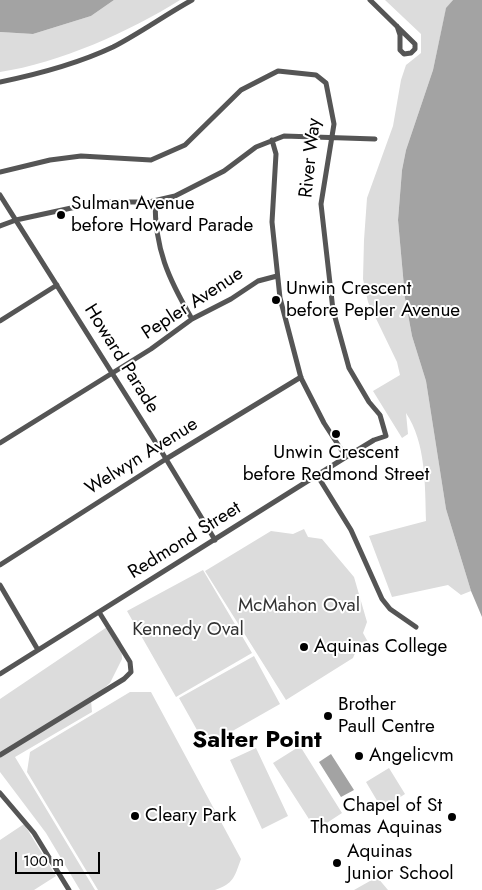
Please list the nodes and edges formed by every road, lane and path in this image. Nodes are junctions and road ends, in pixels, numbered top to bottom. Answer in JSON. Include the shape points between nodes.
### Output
{"nodes":[{"id":1,"x":192,"y":0,"type":"edge"},
{"id":2,"x":370,"y":0,"type":"edge"},
{"id":3,"x":397,"y":26,"type":"junction"},
{"id":4,"x":0,"y":82,"type":"edge"},
{"id":5,"x":332,"y":136,"type":"junction"},
{"id":6,"x":375,"y":139,"type":"dead end"},
{"id":7,"x":272,"y":140,"type":"junction"},
{"id":8,"x":0,"y":172,"type":"edge"},
{"id":9,"x":0,"y":195,"type":"edge"},
{"id":10,"x":155,"y":201,"type":"junction"},
{"id":11,"x":16,"y":220,"type":"junction"},
{"id":12,"x":0,"y":226,"type":"edge"},
{"id":13,"x":277,"y":276,"type":"junction"},
{"id":14,"x":57,"y":285,"type":"junction"},
{"id":15,"x":192,"y":319,"type":"junction"},
{"id":16,"x":0,"y":321,"type":"edge"},
{"id":17,"x":112,"y":373,"type":"junction"},
{"id":18,"x":300,"y":376,"type":"junction"},
{"id":19,"x":386,"y":436,"type":"joint"},
{"id":20,"x":0,"y":443,"type":"edge"},
{"id":21,"x":346,"y":457,"type":"junction"},
{"id":22,"x":166,"y":459,"type":"junction"},
{"id":23,"x":317,"y":475,"type":"junction"},
{"id":24,"x":215,"y":540,"type":"junction"},
{"id":25,"x":0,"y":565,"type":"edge"},
{"id":26,"x":0,"y":585,"type":"edge"},
{"id":27,"x":99,"y":612,"type":"junction"},
{"id":28,"x":416,"y":627,"type":"dead end"},
{"id":29,"x":38,"y":650,"type":"junction"},
{"id":30,"x":0,"y":674,"type":"edge"},
{"id":31,"x":0,"y":755,"type":"edge"},
{"id":32,"x":0,"y":793,"type":"edge"},
{"id":33,"x":69,"y":890,"type":"edge"}],
"edges":[{"from":1,"to":4,"type":"street","via":[[112,47],[80,61]]},
{"from":2,"to":3,"type":"street"},
{"from":3,"to":3,"type":"street","via":[[415,44],[412,52],[406,54],[400,50]]},
{"from":5,"to":6,"type":"street"},
{"from":5,"to":7,"type":"street","via":[[289,135]]},
{"from":5,"to":8,"type":"street","name":"River Way","via":[[334,124],[325,82],[314,74],[278,71],[241,90],[185,145],[153,159],[81,156]]},
{"from":5,"to":19,"type":"street","name":"River Way","via":[[321,204],[333,310],[349,368],[380,415]]},
{"from":7,"to":10,"type":"street","via":[[251,150],[204,182],[175,196]]},
{"from":7,"to":13,"type":"street","via":[[276,154],[272,222]]},
{"from":9,"to":11,"type":"street","name":"Howard Parade"},
{"from":10,"to":11,"type":"street","via":[[100,202]]},
{"from":10,"to":15,"type":"street","via":[[160,250],[175,290]]},
{"from":11,"to":12,"type":"street"},
{"from":11,"to":14,"type":"street","name":"Howard Parade"},
{"from":13,"to":15,"type":"street","name":"Pepler Avenue","via":[[258,281]]},
{"from":13,"to":18,"type":"street"},
{"from":14,"to":16,"type":"street"},
{"from":14,"to":17,"type":"street","name":"Howard Parade"},
{"from":15,"to":17,"type":"street","name":"Pepler Avenue"},
{"from":17,"to":20,"type":"street","name":"Pepler Avenue"},
{"from":17,"to":22,"type":"street","name":"Howard Parade"},
{"from":18,"to":21,"type":"street"},
{"from":18,"to":22,"type":"street","name":"Welwyn Avenue"},
{"from":19,"to":21,"type":"street","name":"Redmond Street"},
{"from":21,"to":23,"type":"street","name":"Redmond Street"},
{"from":22,"to":24,"type":"street","name":"Howard Parade"},
{"from":22,"to":25,"type":"street","name":"Welwyn Avenue"},
{"from":23,"to":24,"type":"street","name":"Redmond Street"},
{"from":23,"to":28,"type":"street","via":[[351,530],[382,599],[396,614]]},
{"from":24,"to":27,"type":"street","name":"Redmond Street"},
{"from":26,"to":29,"type":"street"},
{"from":27,"to":29,"type":"street","name":"Redmond Street"},
{"from":27,"to":31,"type":"street","via":[[130,662],[130,672],[124,679]]},
{"from":29,"to":30,"type":"street","name":"Redmond Street"},
{"from":32,"to":33,"type":"street","via":[[34,833]]}]}
